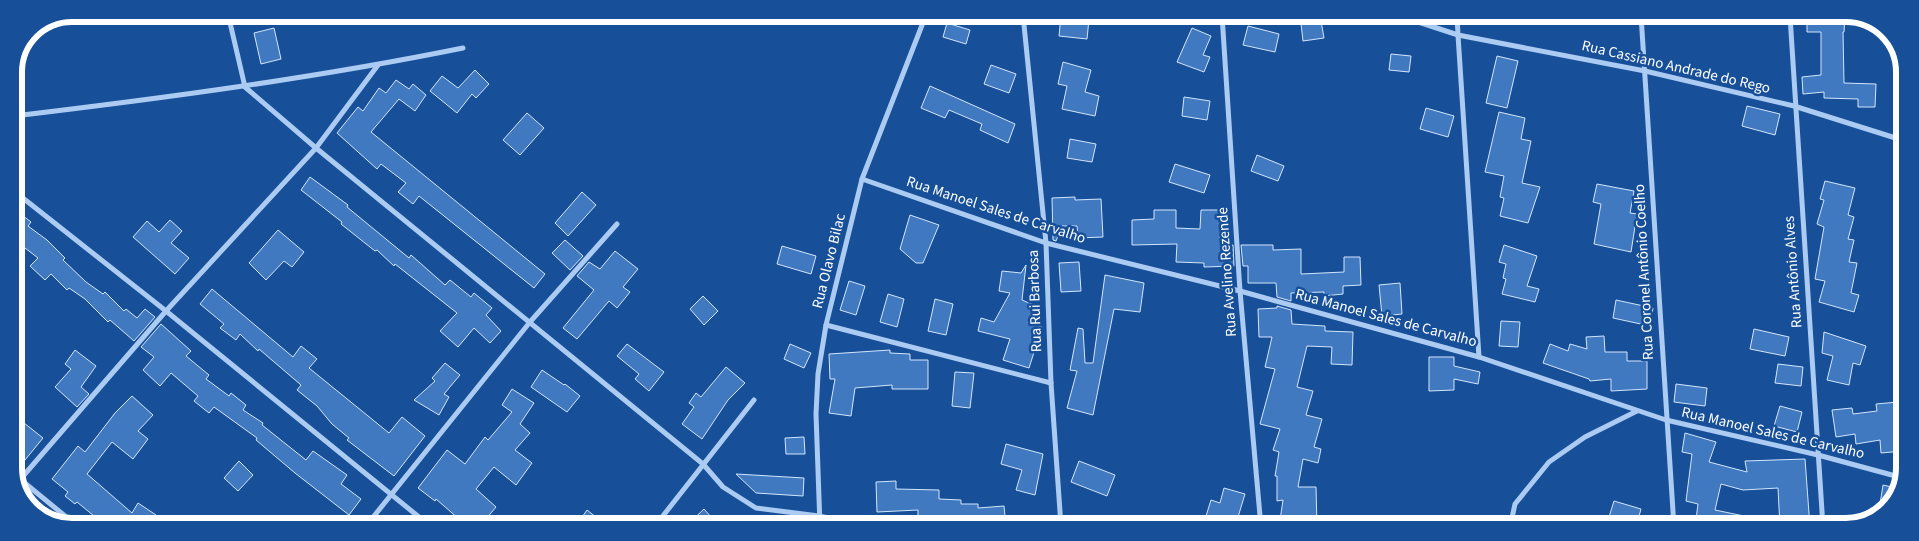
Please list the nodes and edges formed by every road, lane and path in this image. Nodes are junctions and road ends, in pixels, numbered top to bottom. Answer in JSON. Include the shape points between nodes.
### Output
{"nodes":[{"id":1,"x":230,"y":22,"type":"edge"},
{"id":2,"x":923,"y":22,"type":"edge"},
{"id":3,"x":1024,"y":22,"type":"edge"},
{"id":4,"x":1222,"y":22,"type":"edge"},
{"id":5,"x":1419,"y":22,"type":"edge"},
{"id":6,"x":1458,"y":22,"type":"edge"},
{"id":7,"x":1642,"y":22,"type":"edge"},
{"id":8,"x":1790,"y":22,"type":"edge"},
{"id":9,"x":1458,"y":34,"type":"junction"},
{"id":10,"x":464,"y":48,"type":"dead end"},
{"id":11,"x":378,"y":65,"type":"junction"},
{"id":12,"x":1645,"y":71,"type":"junction"},
{"id":13,"x":245,"y":87,"type":"junction"},
{"id":14,"x":1794,"y":106,"type":"junction"},
{"id":15,"x":22,"y":115,"type":"edge"},
{"id":16,"x":1896,"y":138,"type":"edge"},
{"id":17,"x":316,"y":148,"type":"junction"},
{"id":18,"x":862,"y":178,"type":"junction"},
{"id":19,"x":22,"y":197,"type":"edge"},
{"id":20,"x":617,"y":224,"type":"dead end"},
{"id":21,"x":1046,"y":243,"type":"junction"},
{"id":22,"x":1240,"y":291,"type":"junction"},
{"id":23,"x":166,"y":311,"type":"junction"},
{"id":24,"x":530,"y":322,"type":"junction"},
{"id":25,"x":826,"y":325,"type":"junction"},
{"id":26,"x":1479,"y":357,"type":"junction"},
{"id":27,"x":1051,"y":383,"type":"junction"},
{"id":28,"x":754,"y":400,"type":"dead end"},
{"id":29,"x":1637,"y":411,"type":"junction"},
{"id":30,"x":1666,"y":420,"type":"junction"},
{"id":31,"x":1818,"y":455,"type":"junction"},
{"id":32,"x":703,"y":464,"type":"junction"},
{"id":33,"x":23,"y":476,"type":"edge"},
{"id":34,"x":1896,"y":476,"type":"edge"},
{"id":35,"x":25,"y":486,"type":"edge"},
{"id":36,"x":392,"y":493,"type":"junction"},
{"id":37,"x":819,"y":516,"type":"junction"},
{"id":38,"x":67,"y":518,"type":"edge"},
{"id":39,"x":372,"y":518,"type":"edge"},
{"id":40,"x":421,"y":518,"type":"edge"},
{"id":41,"x":661,"y":518,"type":"edge"},
{"id":42,"x":828,"y":518,"type":"edge"},
{"id":43,"x":1060,"y":518,"type":"edge"},
{"id":44,"x":1260,"y":518,"type":"edge"},
{"id":45,"x":1512,"y":518,"type":"edge"},
{"id":46,"x":1673,"y":518,"type":"edge"},
{"id":47,"x":1822,"y":518,"type":"edge"}],
"edges":[{"from":1,"to":13,"type":"street"},
{"from":2,"to":18,"type":"street","name":"Rua Olavo Bilac"},
{"from":3,"to":21,"type":"street","name":"Rua Rui Barbosa"},
{"from":4,"to":22,"type":"street","name":"Rua Avelino Rezende"},
{"from":5,"to":9,"type":"street","name":"Rua Cassiano Andrade do Rego"},
{"from":6,"to":9,"type":"street"},
{"from":7,"to":12,"type":"street","name":"Rua Coronel Antônio Coelho"},
{"from":8,"to":14,"type":"street","name":"Rua Antônio Alves"},
{"from":9,"to":12,"type":"street","name":"Rua Cassiano Andrade do Rego"},
{"from":9,"to":26,"type":"street"},
{"from":10,"to":11,"type":"street"},
{"from":11,"to":13,"type":"street"},
{"from":11,"to":17,"type":"street"},
{"from":12,"to":14,"type":"street","name":"Rua Cassiano Andrade do Rego"},
{"from":12,"to":30,"type":"street","name":"Rua Coronel Antônio Coelho"},
{"from":13,"to":15,"type":"street"},
{"from":13,"to":17,"type":"street"},
{"from":14,"to":16,"type":"street","name":"Rua Cassiano Andrade do Rego"},
{"from":14,"to":31,"type":"street","name":"Rua Antônio Alves"},
{"from":17,"to":23,"type":"street"},
{"from":17,"to":24,"type":"street"},
{"from":18,"to":21,"type":"street","name":"Rua Manoel Sales de Carvalho"},
{"from":18,"to":25,"type":"street","name":"Rua Olavo Bilac"},
{"from":19,"to":23,"type":"street"},
{"from":20,"to":24,"type":"street"},
{"from":21,"to":22,"type":"street","name":"Rua Manoel Sales de Carvalho"},
{"from":21,"to":27,"type":"street","name":"Rua Rui Barbosa"},
{"from":22,"to":26,"type":"street","name":"Rua Manoel Sales de Carvalho"},
{"from":22,"to":44,"type":"street","name":"Rua Avelino Rezende"},
{"from":23,"to":33,"type":"street"},
{"from":23,"to":36,"type":"street"},
{"from":24,"to":32,"type":"street"},
{"from":24,"to":36,"type":"street"},
{"from":25,"to":27,"type":"street"},
{"from":25,"to":37,"type":"street","name":"Rua Olavo Bilac","via":[[817,398]]},
{"from":26,"to":29,"type":"street","name":"Rua Manoel Sales de Carvalho"},
{"from":27,"to":43,"type":"street","name":"Rua Rui Barbosa"},
{"from":28,"to":32,"type":"street"},
{"from":29,"to":30,"type":"street","name":"Rua Manoel Sales de Carvalho"},
{"from":29,"to":45,"type":"street","via":[[1586,437],[1549,462],[1515,504]]},
{"from":30,"to":31,"type":"street","name":"Rua Manoel Sales de Carvalho"},
{"from":30,"to":46,"type":"street","name":"Rua Coronel Antônio Coelho"},
{"from":31,"to":34,"type":"street","name":"Rua Manoel Sales de Carvalho"},
{"from":31,"to":47,"type":"street","name":"Rua Antônio Alves"},
{"from":32,"to":37,"type":"street","via":[[723,487],[756,508]]},
{"from":32,"to":41,"type":"street"},
{"from":35,"to":38,"type":"street"},
{"from":36,"to":39,"type":"street"},
{"from":36,"to":40,"type":"street"},
{"from":37,"to":42,"type":"street"}]}
